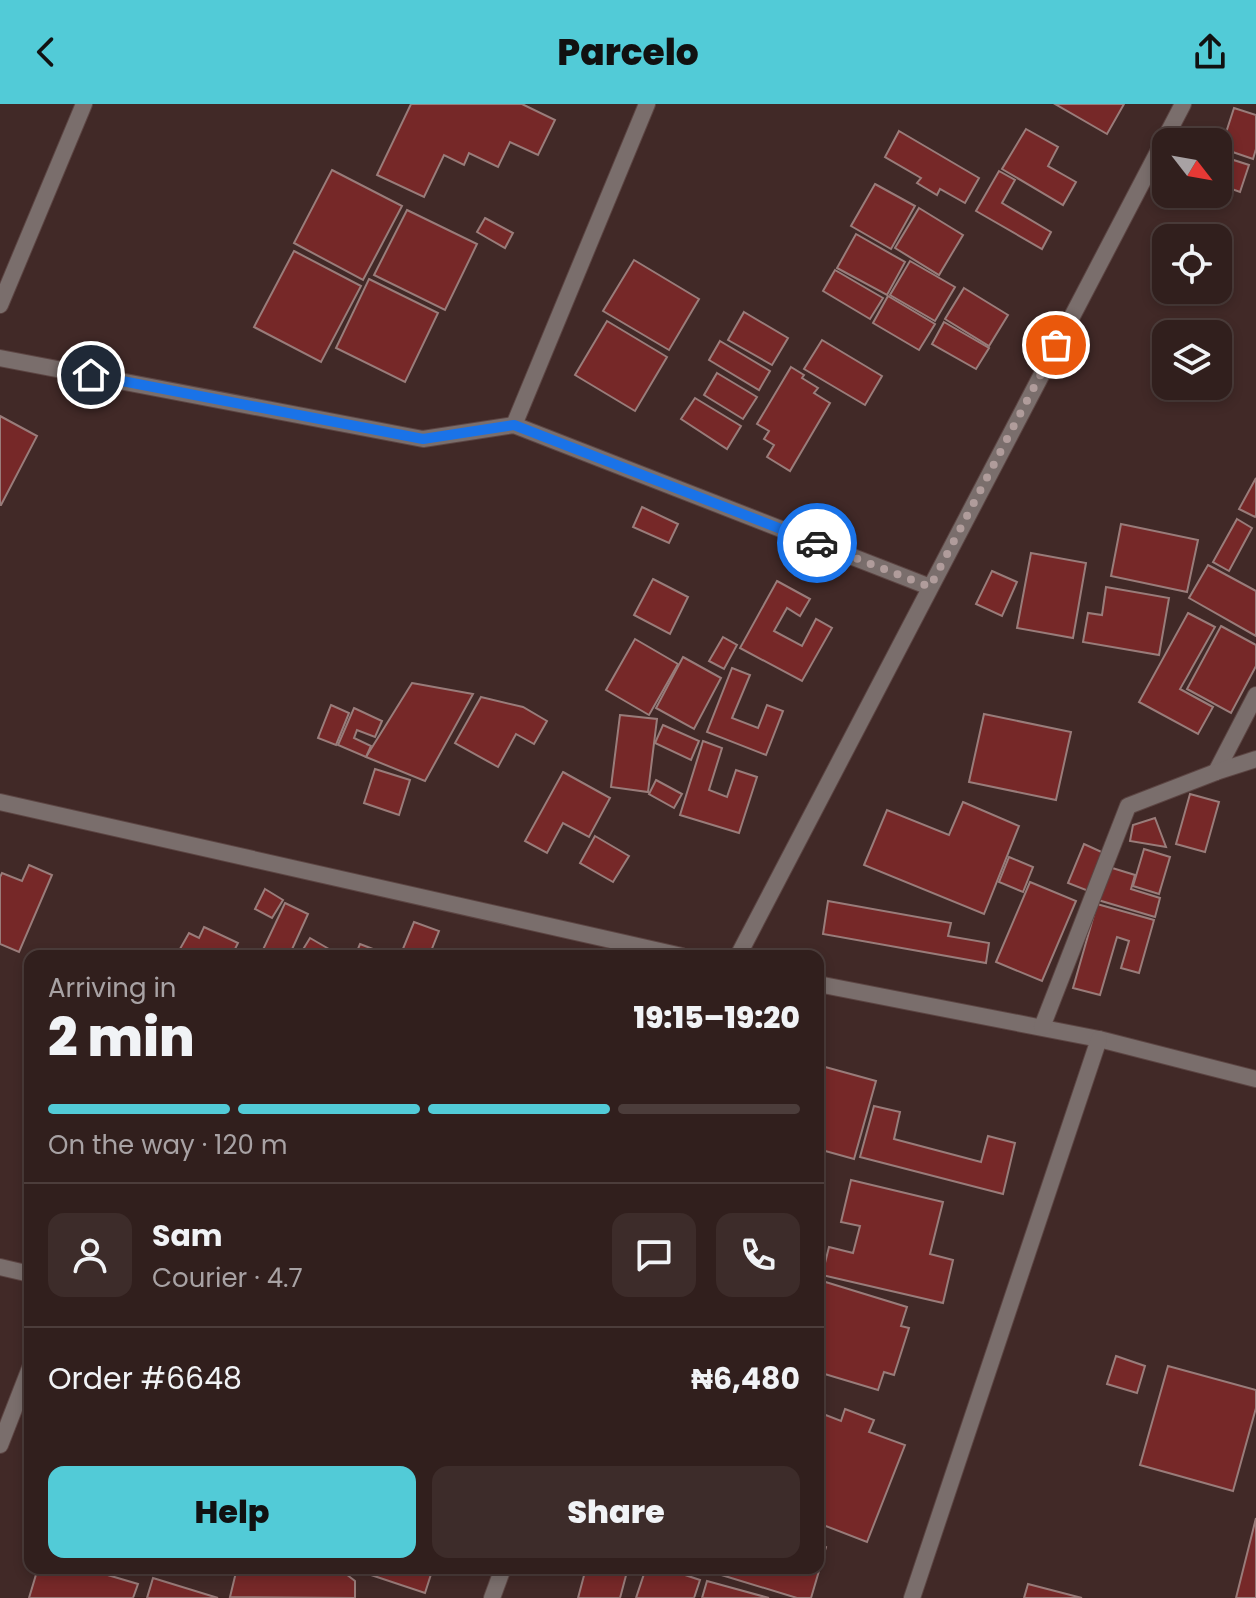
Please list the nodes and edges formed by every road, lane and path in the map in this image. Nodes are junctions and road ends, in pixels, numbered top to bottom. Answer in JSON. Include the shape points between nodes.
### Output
{"nodes":[{"id":1,"x":84,"y":104,"type":"edge"},
{"id":2,"x":647,"y":104,"type":"edge"},
{"id":3,"x":1183,"y":104,"type":"edge"},
{"id":4,"x":0,"y":305,"type":"edge"},
{"id":5,"x":0,"y":358,"type":"edge"},
{"id":6,"x":514,"y":425,"type":"junction"},
{"id":7,"x":930,"y":587,"type":"junction"},
{"id":8,"x":1256,"y":695,"type":"edge"},
{"id":9,"x":1256,"y":759,"type":"edge"},
{"id":10,"x":1216,"y":772,"type":"junction"},
{"id":11,"x":0,"y":802,"type":"edge"},
{"id":12,"x":655,"y":950,"type":"edge"},
{"id":13,"x":741,"y":950,"type":"edge"},
{"id":14,"x":824,"y":985,"type":"edge"},
{"id":15,"x":1042,"y":1027,"type":"junction"},
{"id":16,"x":1099,"y":1039,"type":"junction"},
{"id":17,"x":1256,"y":1079,"type":"edge"},
{"id":18,"x":0,"y":1267,"type":"edge"},
{"id":19,"x":24,"y":1273,"type":"edge"},
{"id":20,"x":24,"y":1383,"type":"edge"},
{"id":21,"x":0,"y":1445,"type":"edge"},
{"id":22,"x":501,"y":1574,"type":"edge"},
{"id":23,"x":492,"y":1598,"type":"edge"},
{"id":24,"x":912,"y":1598,"type":"edge"}],
"edges":[{"from":1,"to":4,"type":"street"},
{"from":2,"to":6,"type":"street"},
{"from":3,"to":7,"type":"street"},
{"from":5,"to":6,"type":"street","via":[[423,439]]},
{"from":6,"to":7,"type":"street"},
{"from":7,"to":13,"type":"street"},
{"from":8,"to":10,"type":"street"},
{"from":9,"to":10,"type":"street"},
{"from":10,"to":15,"type":"street","via":[[1128,806]]},
{"from":11,"to":12,"type":"street"},
{"from":14,"to":15,"type":"street"},
{"from":15,"to":16,"type":"street"},
{"from":16,"to":17,"type":"street"},
{"from":16,"to":24,"type":"street"},
{"from":18,"to":19,"type":"street"},
{"from":20,"to":21,"type":"street"},
{"from":22,"to":23,"type":"street"}]}
